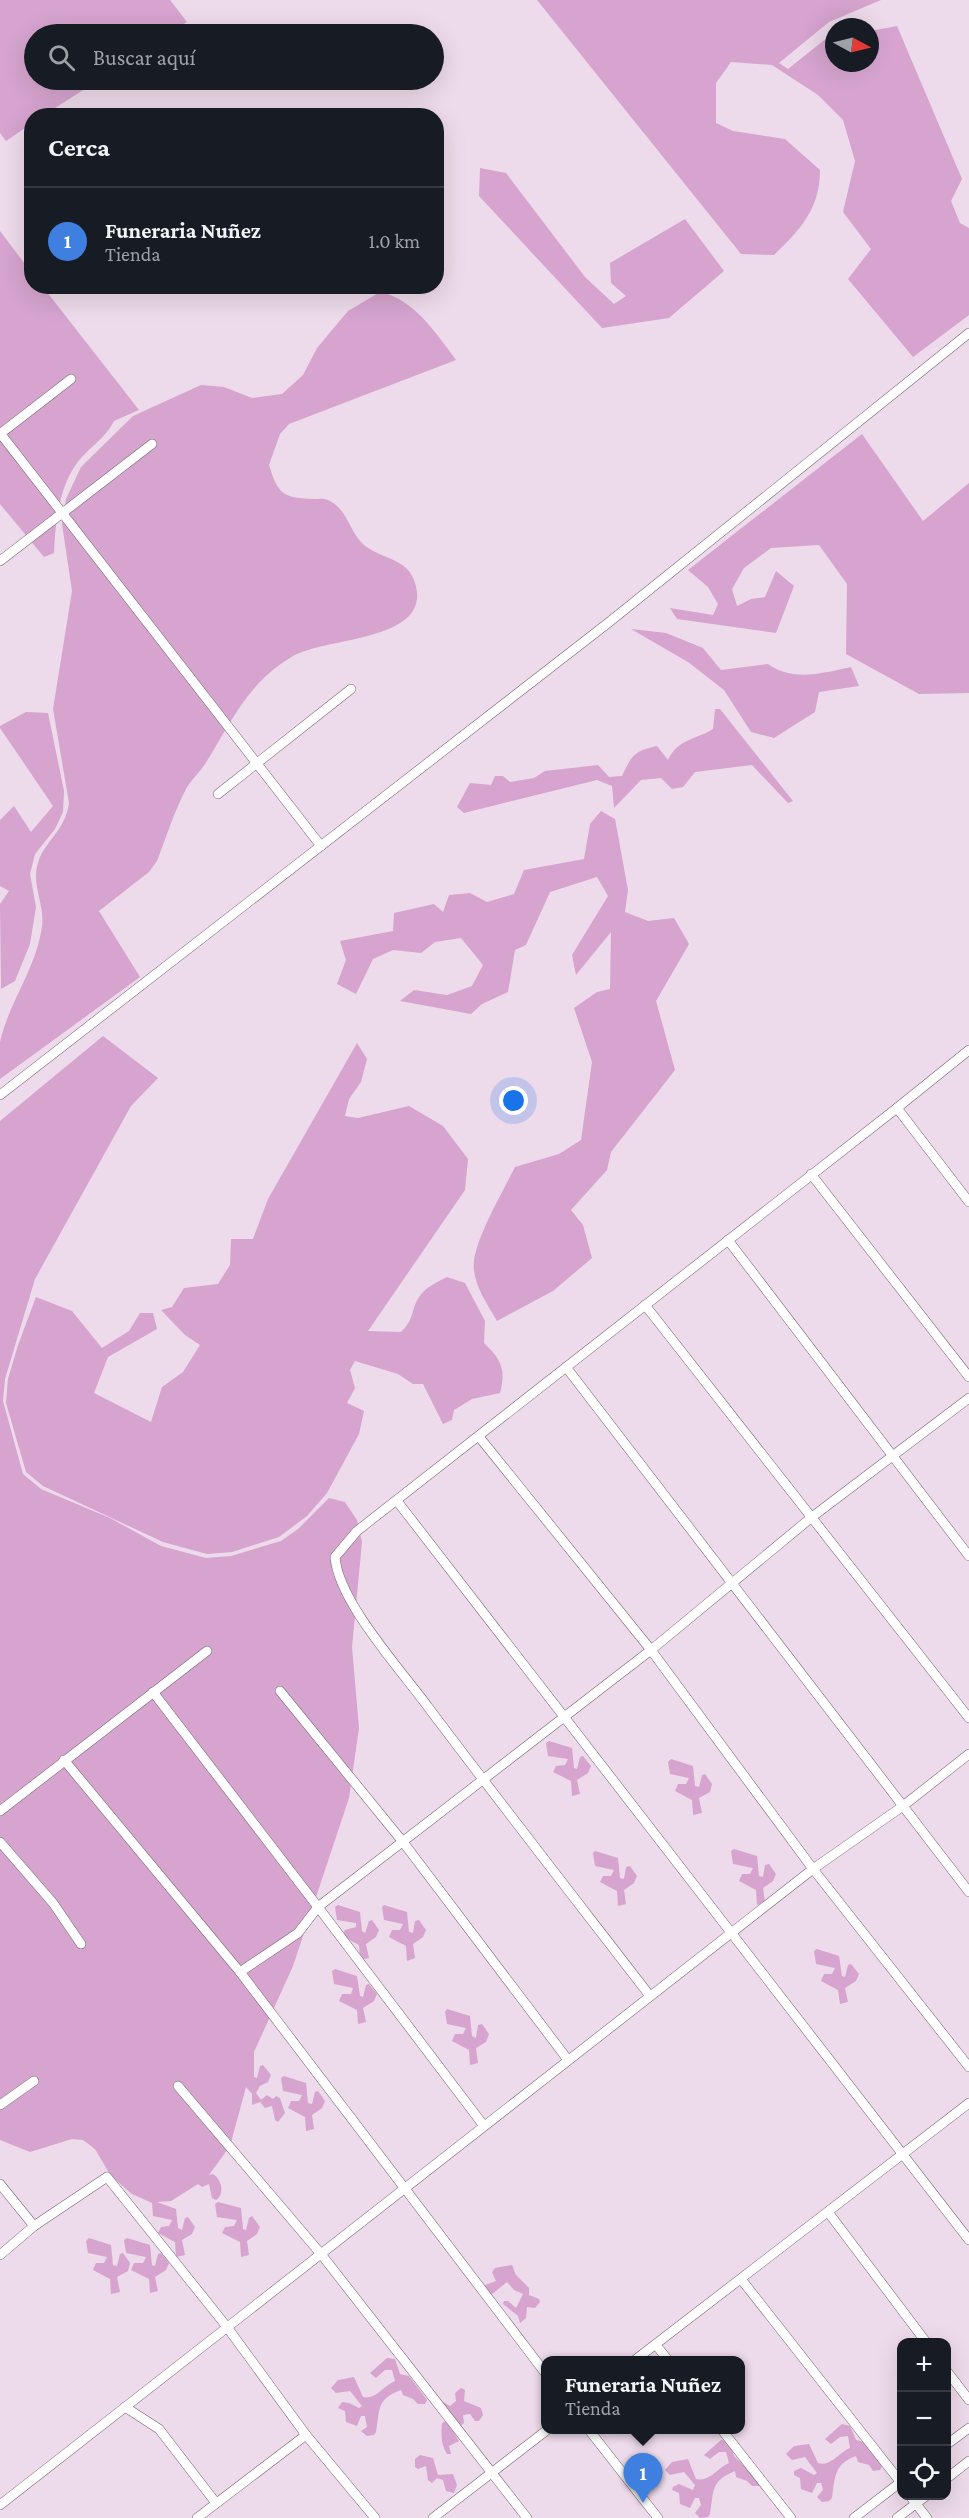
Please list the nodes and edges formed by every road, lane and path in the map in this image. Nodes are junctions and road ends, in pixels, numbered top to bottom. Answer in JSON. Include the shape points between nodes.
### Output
{"nodes":[{"id":1,"x":969,"y":333,"type":"edge"},
{"id":2,"x":71,"y":379,"type":"dead end"},
{"id":3,"x":0,"y":434,"type":"edge"},
{"id":4,"x":152,"y":444,"type":"dead end"},
{"id":5,"x":62,"y":513,"type":"junction"},
{"id":6,"x":0,"y":561,"type":"edge"},
{"id":7,"x":351,"y":689,"type":"dead end"},
{"id":8,"x":257,"y":763,"type":"junction"},
{"id":9,"x":218,"y":794,"type":"dead end"},
{"id":10,"x":321,"y":846,"type":"junction"},
{"id":11,"x":969,"y":1050,"type":"edge"},
{"id":12,"x":0,"y":1095,"type":"edge"},
{"id":13,"x":897,"y":1108,"type":"junction"},
{"id":14,"x":811,"y":1174,"type":"junction"},
{"id":15,"x":969,"y":1202,"type":"edge"},
{"id":16,"x":728,"y":1240,"type":"junction"},
{"id":17,"x":645,"y":1305,"type":"junction"},
{"id":18,"x":566,"y":1367,"type":"junction"},
{"id":19,"x":969,"y":1377,"type":"edge"},
{"id":20,"x":969,"y":1398,"type":"edge"},
{"id":21,"x":480,"y":1438,"type":"junction"},
{"id":22,"x":893,"y":1458,"type":"junction"},
{"id":23,"x":398,"y":1501,"type":"junction"},
{"id":24,"x":812,"y":1517,"type":"junction"},
{"id":25,"x":969,"y":1556,"type":"edge"},
{"id":26,"x":732,"y":1586,"type":"junction"},
{"id":27,"x":651,"y":1650,"type":"junction"},
{"id":28,"x":207,"y":1651,"type":"dead end"},
{"id":29,"x":280,"y":1691,"type":"dead end"},
{"id":30,"x":153,"y":1692,"type":"junction"},
{"id":31,"x":563,"y":1718,"type":"junction"},
{"id":32,"x":969,"y":1718,"type":"edge"},
{"id":33,"x":969,"y":1754,"type":"edge"},
{"id":34,"x":64,"y":1760,"type":"junction"},
{"id":35,"x":482,"y":1779,"type":"junction"},
{"id":36,"x":903,"y":1806,"type":"junction"},
{"id":37,"x":0,"y":1811,"type":"edge"},
{"id":38,"x":0,"y":1842,"type":"edge"},
{"id":39,"x":403,"y":1842,"type":"junction"},
{"id":40,"x":813,"y":1869,"type":"junction"},
{"id":41,"x":969,"y":1892,"type":"edge"},
{"id":42,"x":318,"y":1907,"type":"junction"},
{"id":43,"x":730,"y":1934,"type":"junction"},
{"id":44,"x":81,"y":1944,"type":"dead end"},
{"id":45,"x":240,"y":1972,"type":"junction"},
{"id":46,"x":650,"y":1996,"type":"junction"},
{"id":47,"x":568,"y":2060,"type":"junction"},
{"id":48,"x":969,"y":2067,"type":"edge"},
{"id":49,"x":34,"y":2081,"type":"dead end"},
{"id":50,"x":178,"y":2086,"type":"dead end"},
{"id":51,"x":969,"y":2103,"type":"edge"},
{"id":52,"x":0,"y":2105,"type":"edge"},
{"id":53,"x":484,"y":2126,"type":"junction"},
{"id":54,"x":903,"y":2154,"type":"junction"},
{"id":55,"x":0,"y":2184,"type":"edge"},
{"id":56,"x":404,"y":2189,"type":"junction"},
{"id":57,"x":828,"y":2212,"type":"junction"},
{"id":58,"x":34,"y":2226,"type":"junction"},
{"id":59,"x":969,"y":2240,"type":"edge"},
{"id":60,"x":321,"y":2254,"type":"junction"},
{"id":61,"x":0,"y":2255,"type":"edge"},
{"id":62,"x":741,"y":2279,"type":"junction"},
{"id":63,"x":227,"y":2327,"type":"junction"},
{"id":64,"x":922,"y":2338,"type":"edge"},
{"id":65,"x":656,"y":2345,"type":"junction"},
{"id":66,"x":642,"y":2356,"type":"edge"},
{"id":67,"x":664,"y":2356,"type":"edge"},
{"id":68,"x":541,"y":2367,"type":"edge"},
{"id":69,"x":951,"y":2377,"type":"edge"},
{"id":70,"x":969,"y":2400,"type":"edge"},
{"id":71,"x":125,"y":2407,"type":"junction"},
{"id":72,"x":969,"y":2428,"type":"edge"},
{"id":73,"x":542,"y":2434,"type":"edge"},
{"id":74,"x":592,"y":2434,"type":"edge"},
{"id":75,"x":725,"y":2434,"type":"edge"},
{"id":76,"x":306,"y":2435,"type":"junction"},
{"id":77,"x":951,"y":2441,"type":"edge"},
{"id":78,"x":969,"y":2461,"type":"edge"},
{"id":79,"x":492,"y":2473,"type":"junction"},
{"id":80,"x":951,"y":2475,"type":"edge"},
{"id":81,"x":897,"y":2477,"type":"edge"},
{"id":82,"x":897,"y":2485,"type":"edge"},
{"id":83,"x":912,"y":2500,"type":"edge"},
{"id":84,"x":914,"y":2500,"type":"edge"},
{"id":85,"x":216,"y":2503,"type":"junction"},
{"id":86,"x":0,"y":2505,"type":"edge"},
{"id":87,"x":197,"y":2518,"type":"edge"},
{"id":88,"x":375,"y":2518,"type":"edge"},
{"id":89,"x":434,"y":2518,"type":"edge"},
{"id":90,"x":527,"y":2518,"type":"edge"},
{"id":91,"x":658,"y":2518,"type":"edge"},
{"id":92,"x":791,"y":2518,"type":"edge"},
{"id":93,"x":854,"y":2518,"type":"edge"},
{"id":94,"x":897,"y":2518,"type":"edge"},
{"id":95,"x":927,"y":2518,"type":"edge"}],
"edges":[{"from":1,"to":10,"type":"street","via":[[608,623]]},
{"from":2,"to":3,"type":"street"},
{"from":3,"to":5,"type":"street"},
{"from":4,"to":5,"type":"street"},
{"from":5,"to":6,"type":"street"},
{"from":5,"to":8,"type":"street"},
{"from":7,"to":8,"type":"street"},
{"from":8,"to":9,"type":"street"},
{"from":8,"to":10,"type":"street"},
{"from":10,"to":12,"type":"street"},
{"from":11,"to":13,"type":"street"},
{"from":13,"to":14,"type":"street"},
{"from":13,"to":15,"type":"street"},
{"from":14,"to":16,"type":"street"},
{"from":14,"to":19,"type":"street"},
{"from":16,"to":17,"type":"street"},
{"from":16,"to":22,"type":"street"},
{"from":17,"to":18,"type":"street"},
{"from":17,"to":24,"type":"street"},
{"from":18,"to":21,"type":"street"},
{"from":18,"to":26,"type":"street"},
{"from":20,"to":22,"type":"street"},
{"from":21,"to":23,"type":"street"},
{"from":21,"to":27,"type":"street"},
{"from":22,"to":24,"type":"street"},
{"from":22,"to":25,"type":"street"},
{"from":23,"to":31,"type":"street"},
{"from":23,"to":35,"type":"street","via":[[357,1531],[342,1548],[335,1557],[336,1572],[358,1612]]},
{"from":24,"to":26,"type":"street"},
{"from":24,"to":32,"type":"street"},
{"from":26,"to":27,"type":"street"},
{"from":26,"to":36,"type":"street"},
{"from":27,"to":31,"type":"street"},
{"from":27,"to":40,"type":"street"},
{"from":28,"to":30,"type":"street"},
{"from":29,"to":39,"type":"street"},
{"from":30,"to":34,"type":"street"},
{"from":30,"to":42,"type":"street"},
{"from":31,"to":35,"type":"street"},
{"from":31,"to":43,"type":"street"},
{"from":33,"to":36,"type":"street"},
{"from":34,"to":37,"type":"street"},
{"from":34,"to":45,"type":"street"},
{"from":35,"to":39,"type":"street"},
{"from":35,"to":46,"type":"street"},
{"from":36,"to":40,"type":"street"},
{"from":36,"to":41,"type":"street"},
{"from":38,"to":44,"type":"street","via":[[53,1903]]},
{"from":39,"to":42,"type":"street"},
{"from":39,"to":47,"type":"street"},
{"from":40,"to":43,"type":"street"},
{"from":40,"to":48,"type":"street"},
{"from":42,"to":45,"type":"street","via":[[298,1933]]},
{"from":42,"to":53,"type":"street"},
{"from":43,"to":46,"type":"street"},
{"from":43,"to":54,"type":"street"},
{"from":45,"to":56,"type":"street"},
{"from":46,"to":47,"type":"street"},
{"from":47,"to":53,"type":"street"},
{"from":49,"to":52,"type":"street"},
{"from":50,"to":60,"type":"street"},
{"from":51,"to":54,"type":"street"},
{"from":53,"to":56,"type":"street"},
{"from":54,"to":57,"type":"street"},
{"from":54,"to":59,"type":"street"},
{"from":55,"to":58,"type":"street"},
{"from":56,"to":60,"type":"street"},
{"from":56,"to":68,"type":"street"},
{"from":57,"to":62,"type":"street"},
{"from":57,"to":64,"type":"street"},
{"from":58,"to":61,"type":"street"},
{"from":58,"to":63,"type":"street","via":[[107,2177]]},
{"from":60,"to":63,"type":"street"},
{"from":60,"to":79,"type":"street"},
{"from":62,"to":65,"type":"street"},
{"from":62,"to":81,"type":"street"},
{"from":63,"to":71,"type":"street"},
{"from":63,"to":76,"type":"street"},
{"from":65,"to":66,"type":"street"},
{"from":65,"to":67,"type":"street"},
{"from":69,"to":70,"type":"street"},
{"from":71,"to":85,"type":"street","via":[[159,2428]]},
{"from":71,"to":86,"type":"street"},
{"from":72,"to":77,"type":"street"},
{"from":73,"to":79,"type":"street"},
{"from":74,"to":91,"type":"street"},
{"from":75,"to":92,"type":"street"},
{"from":76,"to":85,"type":"street"},
{"from":76,"to":88,"type":"street"},
{"from":78,"to":80,"type":"street"},
{"from":79,"to":89,"type":"street"},
{"from":79,"to":90,"type":"street"},
{"from":82,"to":93,"type":"street"},
{"from":83,"to":94,"type":"street"},
{"from":84,"to":95,"type":"street"},
{"from":85,"to":87,"type":"street"}]}
